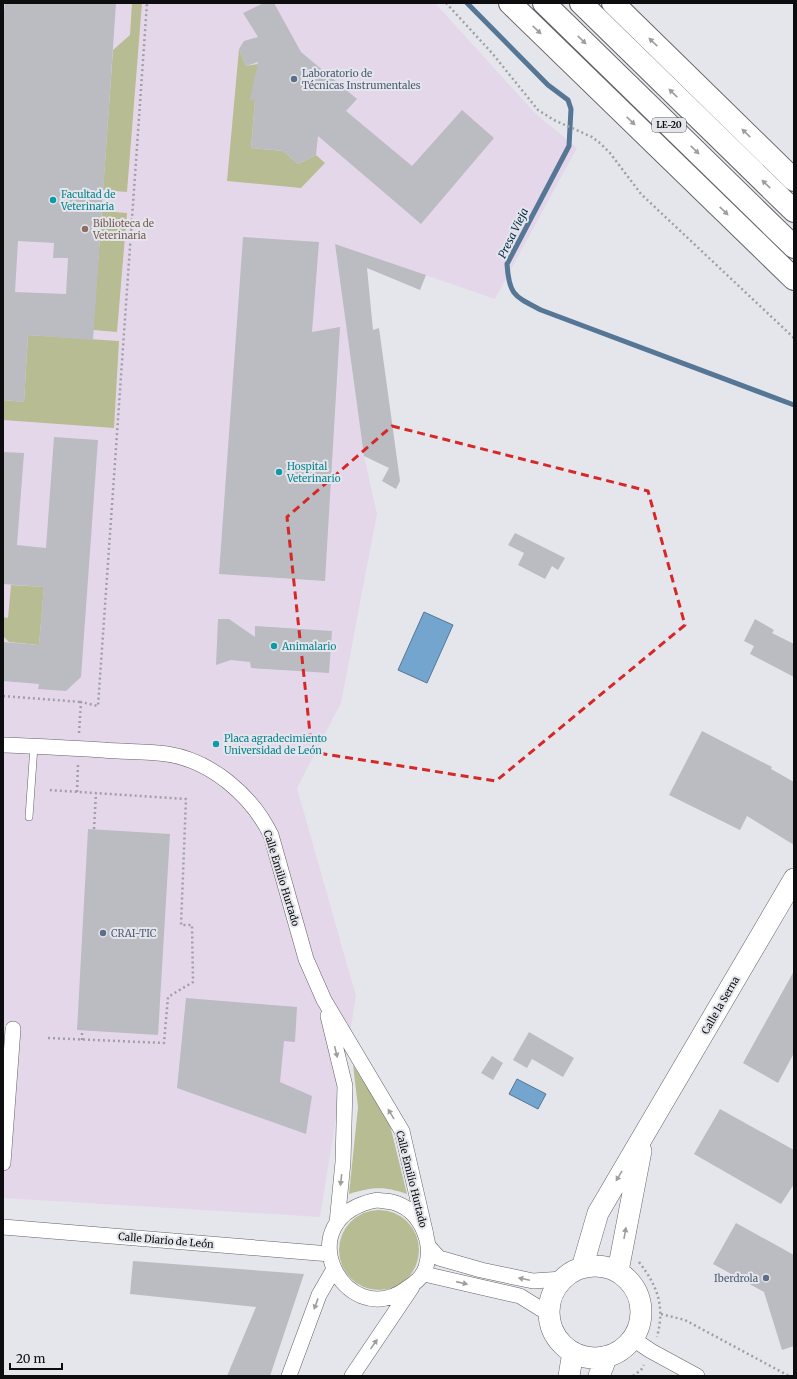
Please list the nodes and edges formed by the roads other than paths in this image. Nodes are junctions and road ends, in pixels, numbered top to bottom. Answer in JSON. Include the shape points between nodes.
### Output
{"nodes":[{"id":1,"x":510,"y":3,"type":"edge"},
{"id":2,"x":544,"y":3,"type":"edge"},
{"id":3,"x":581,"y":3,"type":"edge"},
{"id":4,"x":614,"y":3,"type":"edge"},
{"id":5,"x":794,"y":180,"type":"edge"},
{"id":6,"x":794,"y":211,"type":"edge"},
{"id":7,"x":794,"y":247,"type":"edge"},
{"id":8,"x":794,"y":278,"type":"edge"},
{"id":9,"x":3,"y":745,"type":"edge"},
{"id":10,"x":34,"y":746,"type":"junction"},
{"id":11,"x":29,"y":817,"type":"dead end"},
{"id":12,"x":794,"y":879,"type":"edge"},
{"id":13,"x":324,"y":1000,"type":"junction"},
{"id":14,"x":13,"y":1029,"type":"dead end"},
{"id":15,"x":646,"y":1131,"type":"junction"},
{"id":16,"x":3,"y":1163,"type":"edge"},
{"id":17,"x":337,"y":1223,"type":"junction"},
{"id":18,"x":3,"y":1227,"type":"edge"},
{"id":19,"x":427,"y":1240,"type":"junction"},
{"id":20,"x":330,"y":1254,"type":"junction"},
{"id":21,"x":582,"y":1268,"type":"junction"},
{"id":22,"x":334,"y":1269,"type":"junction"},
{"id":23,"x":618,"y":1271,"type":"junction"},
{"id":24,"x":419,"y":1279,"type":"junction"},
{"id":25,"x":563,"y":1279,"type":"junction"},
{"id":26,"x":549,"y":1314,"type":"junction"},
{"id":27,"x":633,"y":1339,"type":"junction"},
{"id":28,"x":574,"y":1352,"type":"junction"},
{"id":29,"x":607,"y":1356,"type":"junction"},
{"id":30,"x":289,"y":1376,"type":"edge"},
{"id":31,"x":352,"y":1376,"type":"edge"},
{"id":32,"x":569,"y":1376,"type":"edge"},
{"id":33,"x":599,"y":1376,"type":"edge"},
{"id":34,"x":697,"y":1376,"type":"edge"}],
"edges":[{"from":1,"to":8,"type":"highway","one_way":true},
{"from":2,"to":7,"type":"highway","number":"LE-20","one_way":true},
{"from":6,"to":3,"type":"highway","number":"LE-20","one_way":true},
{"from":5,"to":4,"type":"highway","one_way":true},
{"from":9,"to":10,"type":"street","name":"Calle Emilio Hurtado"},
{"from":10,"to":11,"type":"lane"},
{"from":10,"to":13,"type":"street","name":"Calle Emilio Hurtado","via":[[168,754],[204,766],[230,783],[252,803],[271,835],[306,959]]},
{"from":12,"to":15,"type":"street","name":"Calle la Serna"},
{"from":13,"to":17,"type":"street","name":"Calle Emilio Hurtado","one_way":true,"via":[[345,1086],[344,1162]]},
{"from":19,"to":13,"type":"street","name":"Calle Emilio Hurtado","one_way":true,"via":[[402,1132]]},
{"from":14,"to":16,"type":"street"},
{"from":15,"to":21,"type":"street","name":"Calle la Serna","one_way":true,"via":[[598,1212]]},
{"from":23,"to":15,"type":"street","name":"Calle la Serna","one_way":true},
{"from":17,"to":19,"type":"street","via":[[348,1211],[362,1203],[377,1200],[393,1202],[408,1209],[419,1220]]},
{"from":17,"to":20,"type":"street","via":[[331,1238]]},
{"from":18,"to":20,"type":"street","name":"Calle Diario de León"},
{"from":19,"to":24,"type":"street","via":[[428,1260]]},
{"from":25,"to":19,"type":"street","one_way":true,"via":[[533,1281],[439,1258]]},
{"from":20,"to":22,"type":"street"},
{"from":21,"to":23,"type":"street","via":[[597,1266]]},
{"from":21,"to":25,"type":"street"},
{"from":22,"to":24,"type":"street","via":[[342,1282],[355,1292],[370,1298],[386,1298],[401,1293]]},
{"from":22,"to":30,"type":"street","one_way":true,"via":[[319,1295]]},
{"from":23,"to":27,"type":"street","via":[[630,1281],[638,1294],[642,1309],[640,1325]]},
{"from":24,"to":26,"type":"street","one_way":true,"via":[[520,1296]]},
{"from":31,"to":24,"type":"street","one_way":true},
{"from":25,"to":26,"type":"street","via":[[550,1301]]},
{"from":26,"to":28,"type":"street","via":[[556,1336],[564,1346]]},
{"from":27,"to":29,"type":"street","via":[[621,1350]]},
{"from":27,"to":34,"type":"street"},
{"from":28,"to":29,"type":"street","via":[[596,1358]]},
{"from":28,"to":32,"type":"street"},
{"from":29,"to":33,"type":"street"}]}
